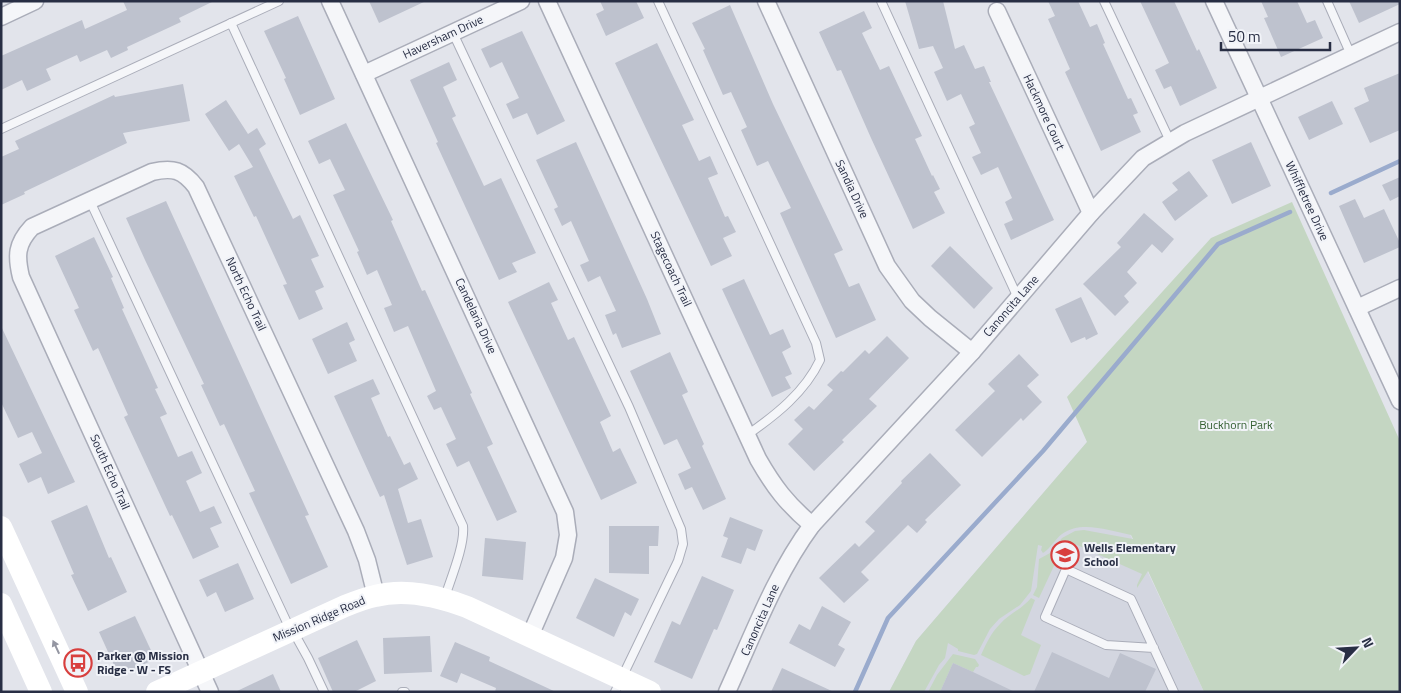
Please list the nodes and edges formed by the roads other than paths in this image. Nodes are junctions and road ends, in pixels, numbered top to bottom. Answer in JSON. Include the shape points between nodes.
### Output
{"nodes":[{"id":1,"x":36,"y":1,"type":"edge"},
{"id":2,"x":279,"y":1,"type":"edge"},
{"id":3,"x":330,"y":1,"type":"edge"},
{"id":4,"x":521,"y":1,"type":"edge"},
{"id":5,"x":547,"y":1,"type":"edge"},
{"id":6,"x":658,"y":1,"type":"edge"},
{"id":7,"x":766,"y":1,"type":"edge"},
{"id":8,"x":881,"y":1,"type":"edge"},
{"id":9,"x":1104,"y":1,"type":"edge"},
{"id":10,"x":1214,"y":1,"type":"edge"},
{"id":11,"x":1327,"y":1,"type":"edge"},
{"id":12,"x":997,"y":11,"type":"dead end"},
{"id":13,"x":6,"y":12,"type":"edge"},
{"id":14,"x":231,"y":23,"type":"junction"},
{"id":15,"x":1400,"y":32,"type":"edge"},
{"id":16,"x":453,"y":33,"type":"junction"},
{"id":17,"x":1351,"y":55,"type":"junction"},
{"id":18,"x":364,"y":74,"type":"junction"},
{"id":19,"x":1259,"y":98,"type":"junction"},
{"id":20,"x":1,"y":129,"type":"edge"},
{"id":21,"x":1170,"y":141,"type":"junction"},
{"id":22,"x":90,"y":201,"type":"junction"},
{"id":23,"x":1091,"y":213,"type":"junction"},
{"id":24,"x":18,"y":249,"type":"joint"},
{"id":25,"x":1400,"y":288,"type":"edge"},
{"id":26,"x":1018,"y":298,"type":"junction"},
{"id":27,"x":1357,"y":308,"type":"junction"},
{"id":28,"x":972,"y":352,"type":"junction"},
{"id":29,"x":1400,"y":401,"type":"edge"},
{"id":30,"x":747,"y":435,"type":"junction"},
{"id":31,"x":812,"y":525,"type":"junction"},
{"id":32,"x":1,"y":527,"type":"edge"},
{"id":33,"x":376,"y":596,"type":"junction"},
{"id":34,"x":445,"y":599,"type":"junction"},
{"id":35,"x":1,"y":604,"type":"edge"},
{"id":36,"x":291,"y":630,"type":"junction"},
{"id":37,"x":530,"y":636,"type":"junction"},
{"id":38,"x":1154,"y":648,"type":"junction"},
{"id":39,"x":201,"y":672,"type":"junction"},
{"id":40,"x":618,"y":685,"type":"edge"},
{"id":41,"x":41,"y":692,"type":"edge"},
{"id":42,"x":77,"y":692,"type":"edge"},
{"id":43,"x":157,"y":692,"type":"edge"},
{"id":44,"x":210,"y":692,"type":"edge"},
{"id":45,"x":324,"y":692,"type":"edge"},
{"id":46,"x":650,"y":692,"type":"edge"},
{"id":47,"x":727,"y":692,"type":"edge"},
{"id":48,"x":1174,"y":692,"type":"edge"}],
"edges":[{"from":1,"to":13,"type":"street"},
{"from":2,"to":14,"type":"lane"},
{"from":3,"to":18,"type":"street","name":"Candelaria Drive"},
{"from":4,"to":16,"type":"street","name":"Haversham Drive"},
{"from":5,"to":30,"type":"street","name":"Stagecoach Trail"},
{"from":6,"to":30,"type":"lane","via":[[816,343],[820,360],[812,376],[786,405]]},
{"from":7,"to":28,"type":"street","name":"Sandia Drive","via":[[887,266],[912,301]]},
{"from":8,"to":26,"type":"lane"},
{"from":9,"to":21,"type":"lane"},
{"from":10,"to":19,"type":"street","name":"Whiffletree Drive"},
{"from":11,"to":17,"type":"lane"},
{"from":12,"to":23,"type":"street","name":"Hackmore Court"},
{"from":14,"to":20,"type":"lane"},
{"from":14,"to":34,"type":"lane","via":[[464,526]]},
{"from":15,"to":17,"type":"street","name":"Canoncita Lane"},
{"from":16,"to":18,"type":"street","name":"Haversham Drive"},
{"from":16,"to":40,"type":"lane","via":[[629,407],[681,529],[683,544],[678,561]]},
{"from":17,"to":19,"type":"street","name":"Canoncita Lane"},
{"from":18,"to":37,"type":"street","name":"Candelaria Drive","via":[[565,512],[568,536],[564,558]]},
{"from":19,"to":21,"type":"street","name":"Canoncita Lane"},
{"from":19,"to":27,"type":"street","name":"Whiffletree Drive"},
{"from":21,"to":23,"type":"street","name":"Canoncita Lane","via":[[1143,158]]},
{"from":22,"to":24,"type":"street","name":"North Echo Trail","via":[[32,227]]},
{"from":22,"to":33,"type":"street","name":"North Echo Trail","via":[[152,172],[166,169],[189,177],[356,531]]},
{"from":22,"to":36,"type":"lane"},
{"from":23,"to":26,"type":"street","name":"Canoncita Lane"},
{"from":24,"to":39,"type":"street","name":"South Echo Trail","via":[[22,277]]},
{"from":25,"to":27,"type":"street"},
{"from":26,"to":28,"type":"street","name":"Canoncita Lane"},
{"from":27,"to":29,"type":"street","name":"Whiffletree Drive"},
{"from":28,"to":31,"type":"street","name":"Canoncita Lane"},
{"from":30,"to":31,"type":"street","name":"Stagecoach Trail","via":[[774,486],[792,509]]},
{"from":31,"to":47,"type":"street","name":"Canoncita Lane","via":[[782,572]]},
{"from":42,"to":32,"type":"street","one_way":true},
{"from":33,"to":34,"type":"street","name":"Mission Ridge Road","via":[[402,592]]},
{"from":33,"to":36,"type":"street","name":"Mission Ridge Road"},
{"from":34,"to":37,"type":"street","name":"Mission Ridge Road"},
{"from":35,"to":41,"type":"street"},
{"from":36,"to":39,"type":"street","name":"Mission Ridge Road"},
{"from":36,"to":45,"type":"lane"},
{"from":37,"to":40,"type":"street","name":"Mission Ridge Road"},
{"from":38,"to":38,"type":"lane","via":[[1131,598],[1066,569],[1045,617],[1106,645]]},
{"from":38,"to":48,"type":"lane"},
{"from":39,"to":43,"type":"street","name":"Mission Ridge Road"},
{"from":39,"to":44,"type":"street","name":"South Echo Trail"},
{"from":40,"to":46,"type":"street","name":"Mission Ridge Road"}]}
